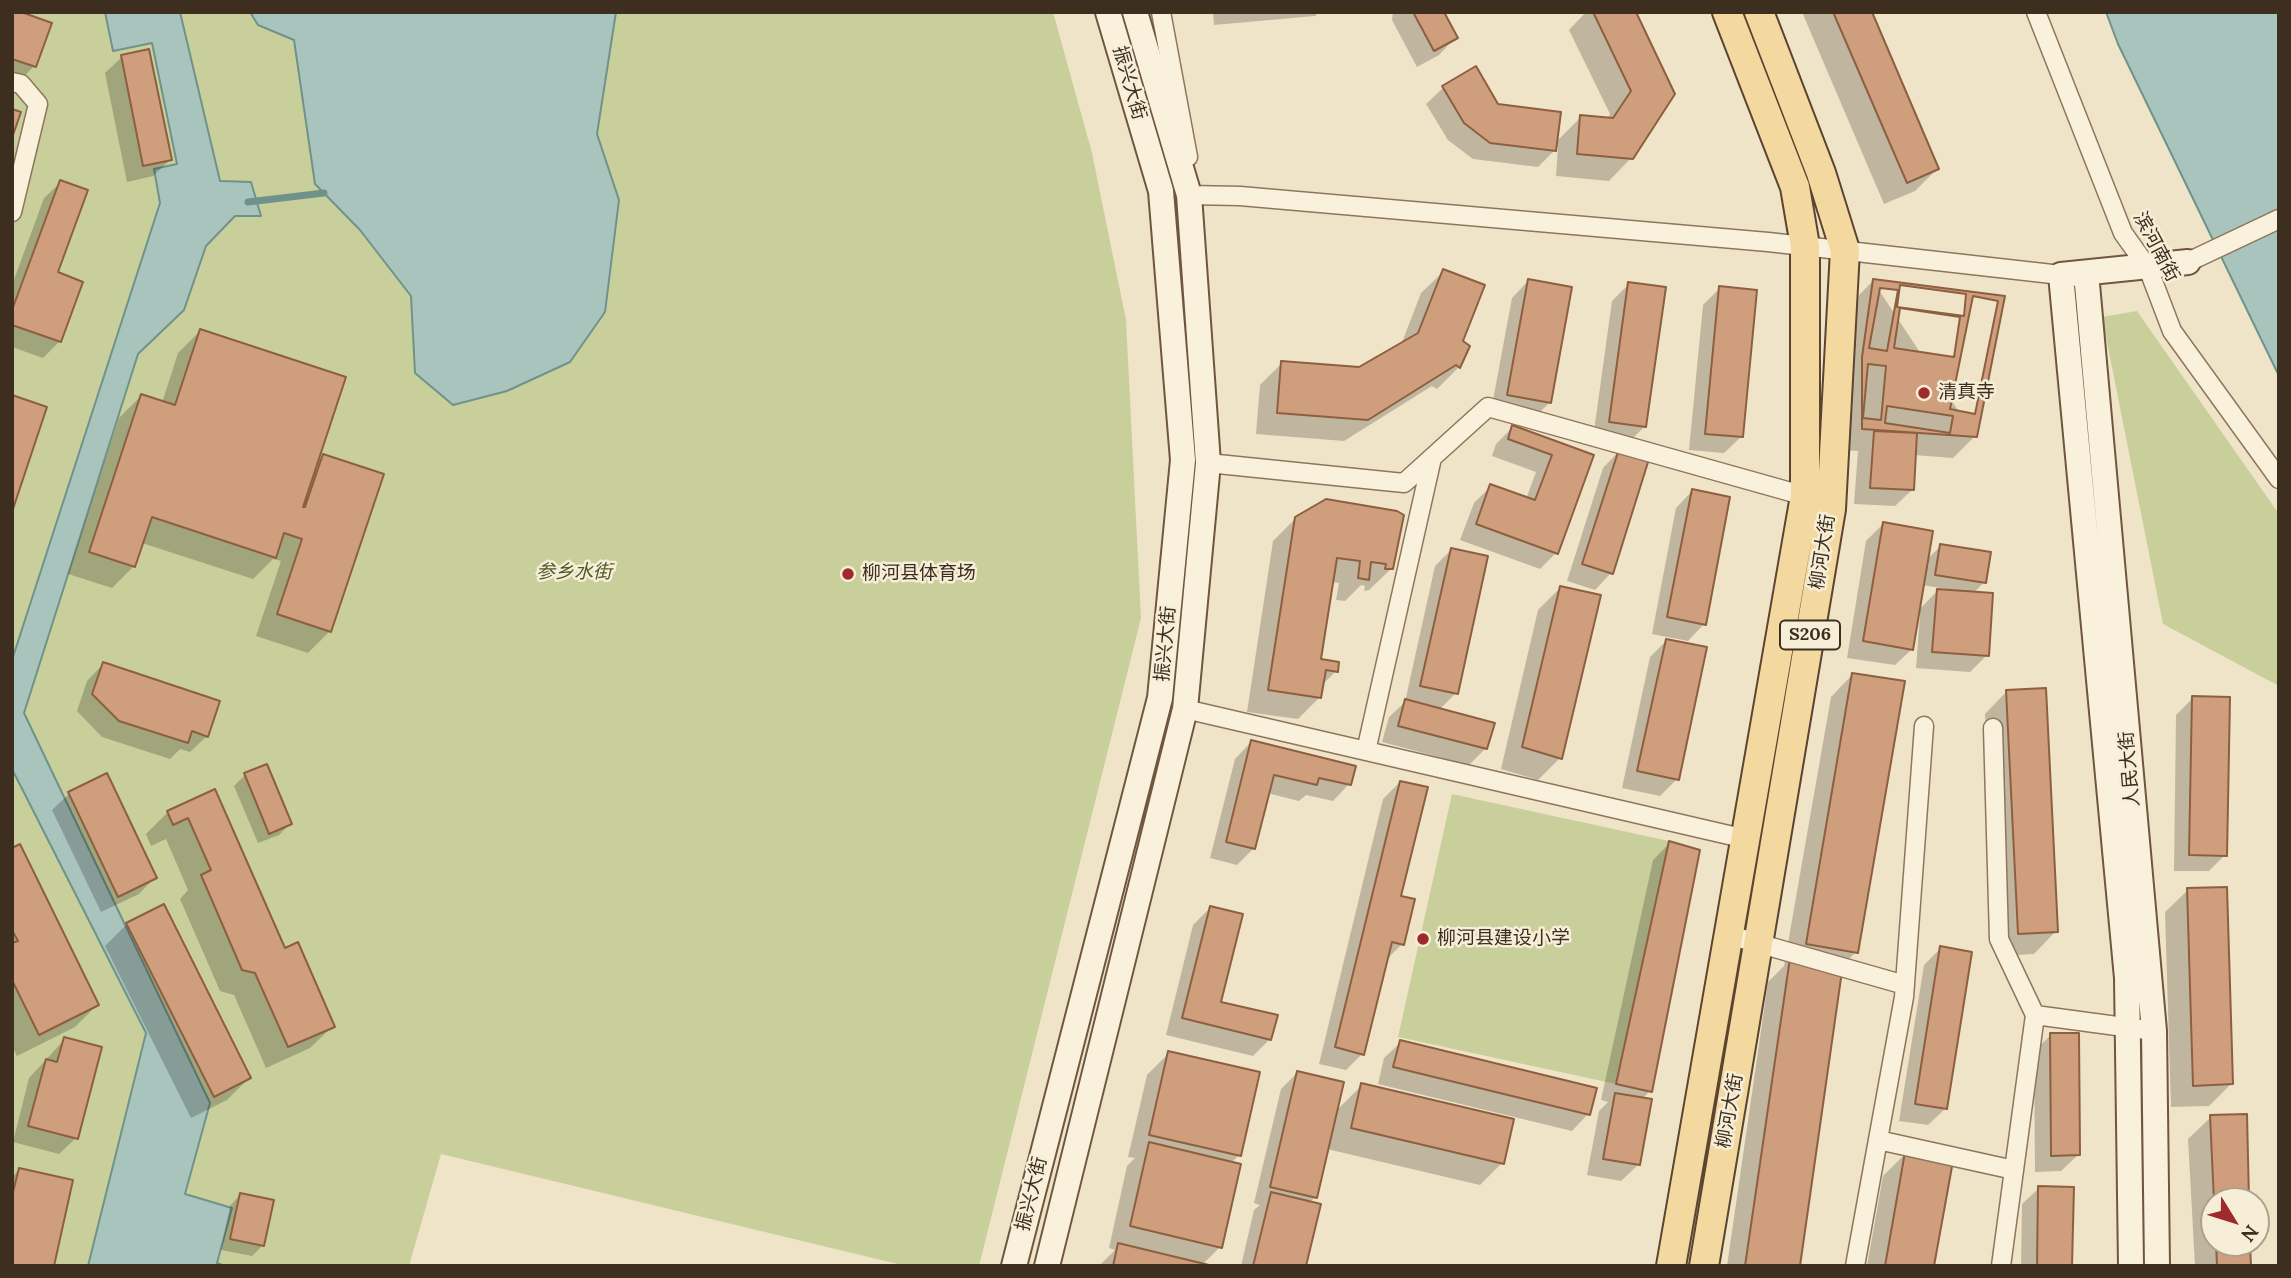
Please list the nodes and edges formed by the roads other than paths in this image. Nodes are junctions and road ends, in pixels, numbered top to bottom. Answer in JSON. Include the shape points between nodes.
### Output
{"nodes":[{"id":1,"x":1108,"y":12,"type":"edge"},
{"id":2,"x":1135,"y":12,"type":"edge"},
{"id":3,"x":1161,"y":12,"type":"edge"},
{"id":4,"x":1727,"y":12,"type":"edge"},
{"id":5,"x":1759,"y":12,"type":"edge"},
{"id":6,"x":2036,"y":12,"type":"edge"},
{"id":7,"x":12,"y":82,"type":"edge"},
{"id":8,"x":1189,"y":195,"type":"junction"},
{"id":9,"x":12,"y":212,"type":"edge"},
{"id":10,"x":2279,"y":219,"type":"edge"},
{"id":11,"x":1805,"y":246,"type":"junction"},
{"id":12,"x":1845,"y":250,"type":"junction"},
{"id":13,"x":2188,"y":262,"type":"joint"},
{"id":14,"x":2148,"y":268,"type":"junction"},
{"id":15,"x":2086,"y":273,"type":"junction"},
{"id":16,"x":2061,"y":275,"type":"junction"},
{"id":17,"x":1432,"y":458,"type":"junction"},
{"id":18,"x":1208,"y":463,"type":"junction"},
{"id":19,"x":2279,"y":479,"type":"edge"},
{"id":20,"x":1805,"y":496,"type":"junction"},
{"id":21,"x":1185,"y":709,"type":"junction"},
{"id":22,"x":1924,"y":726,"type":"dead end"},
{"id":23,"x":1993,"y":728,"type":"dead end"},
{"id":24,"x":1366,"y":751,"type":"junction"},
{"id":25,"x":1746,"y":839,"type":"junction"},
{"id":26,"x":1729,"y":935,"type":"junction"},
{"id":27,"x":1758,"y":942,"type":"junction"},
{"id":28,"x":1905,"y":985,"type":"junction"},
{"id":29,"x":2035,"y":1015,"type":"junction"},
{"id":30,"x":2126,"y":1027,"type":"junction"},
{"id":31,"x":2154,"y":1031,"type":"junction"},
{"id":32,"x":1878,"y":1140,"type":"junction"},
{"id":33,"x":2014,"y":1170,"type":"junction"},
{"id":34,"x":1014,"y":1266,"type":"edge"},
{"id":35,"x":1047,"y":1266,"type":"edge"},
{"id":36,"x":1671,"y":1266,"type":"edge"},
{"id":37,"x":1704,"y":1266,"type":"edge"},
{"id":38,"x":1855,"y":1266,"type":"edge"},
{"id":39,"x":2001,"y":1266,"type":"edge"},
{"id":40,"x":2131,"y":1266,"type":"edge"},
{"id":41,"x":2157,"y":1266,"type":"edge"}],
"edges":[{"from":1,"to":34,"type":"street","name":"振兴大街","via":[[1160,191],[1183,460],[1160,698]]},
{"from":2,"to":8,"type":"street","name":"振兴大街"},
{"from":3,"to":8,"type":"street","via":[[1188,158]]},
{"from":4,"to":11,"type":"main road","name":"柳河大街","number":"S206","via":[[1796,187]]},
{"from":5,"to":12,"type":"main road","name":"柳河大街","number":"S206","via":[[1821,173]]},
{"from":6,"to":14,"type":"street","name":"滨河南街","via":[[2123,233]]},
{"from":7,"to":9,"type":"street","via":[[20,84],[38,104]]},
{"from":8,"to":11,"type":"street"},
{"from":8,"to":18,"type":"street","name":"振兴大街"},
{"from":10,"to":13,"type":"street"},
{"from":11,"to":12,"type":"street"},
{"from":11,"to":20,"type":"main road","name":"柳河大街","number":"S206"},
{"from":12,"to":16,"type":"street"},
{"from":12,"to":27,"type":"main road","name":"柳河大街","number":"S206","via":[[1831,509]]},
{"from":13,"to":14,"type":"street"},
{"from":14,"to":15,"type":"street"},
{"from":14,"to":19,"type":"street","name":"滨河南街","via":[[2172,331]]},
{"from":15,"to":16,"type":"street"},
{"from":15,"to":31,"type":"street","name":"人民大街"},
{"from":16,"to":30,"type":"street","name":"人民大街","via":[[2127,978]]},
{"from":17,"to":18,"type":"street","via":[[1404,483]]},
{"from":17,"to":20,"type":"street","via":[[1488,407]]},
{"from":17,"to":24,"type":"street"},
{"from":18,"to":21,"type":"street","name":"振兴大街"},
{"from":20,"to":25,"type":"main road","name":"柳河大街","number":"S206"},
{"from":21,"to":24,"type":"street"},
{"from":21,"to":35,"type":"street","name":"振兴大街"},
{"from":22,"to":28,"type":"street"},
{"from":23,"to":29,"type":"street","via":[[1998,939]]},
{"from":24,"to":25,"type":"street"},
{"from":25,"to":26,"type":"main road","name":"柳河大街","number":"S206"},
{"from":26,"to":27,"type":"street"},
{"from":26,"to":36,"type":"main road","name":"柳河大街","number":"S206"},
{"from":27,"to":28,"type":"street"},
{"from":27,"to":37,"type":"main road","name":"柳河大街","number":"S206"},
{"from":28,"to":32,"type":"street"},
{"from":29,"to":30,"type":"street"},
{"from":29,"to":33,"type":"street"},
{"from":30,"to":31,"type":"street"},
{"from":30,"to":40,"type":"street","name":"人民大街"},
{"from":31,"to":41,"type":"street","name":"人民大街"},
{"from":32,"to":33,"type":"street"},
{"from":32,"to":38,"type":"street"},
{"from":33,"to":39,"type":"street"}]}
